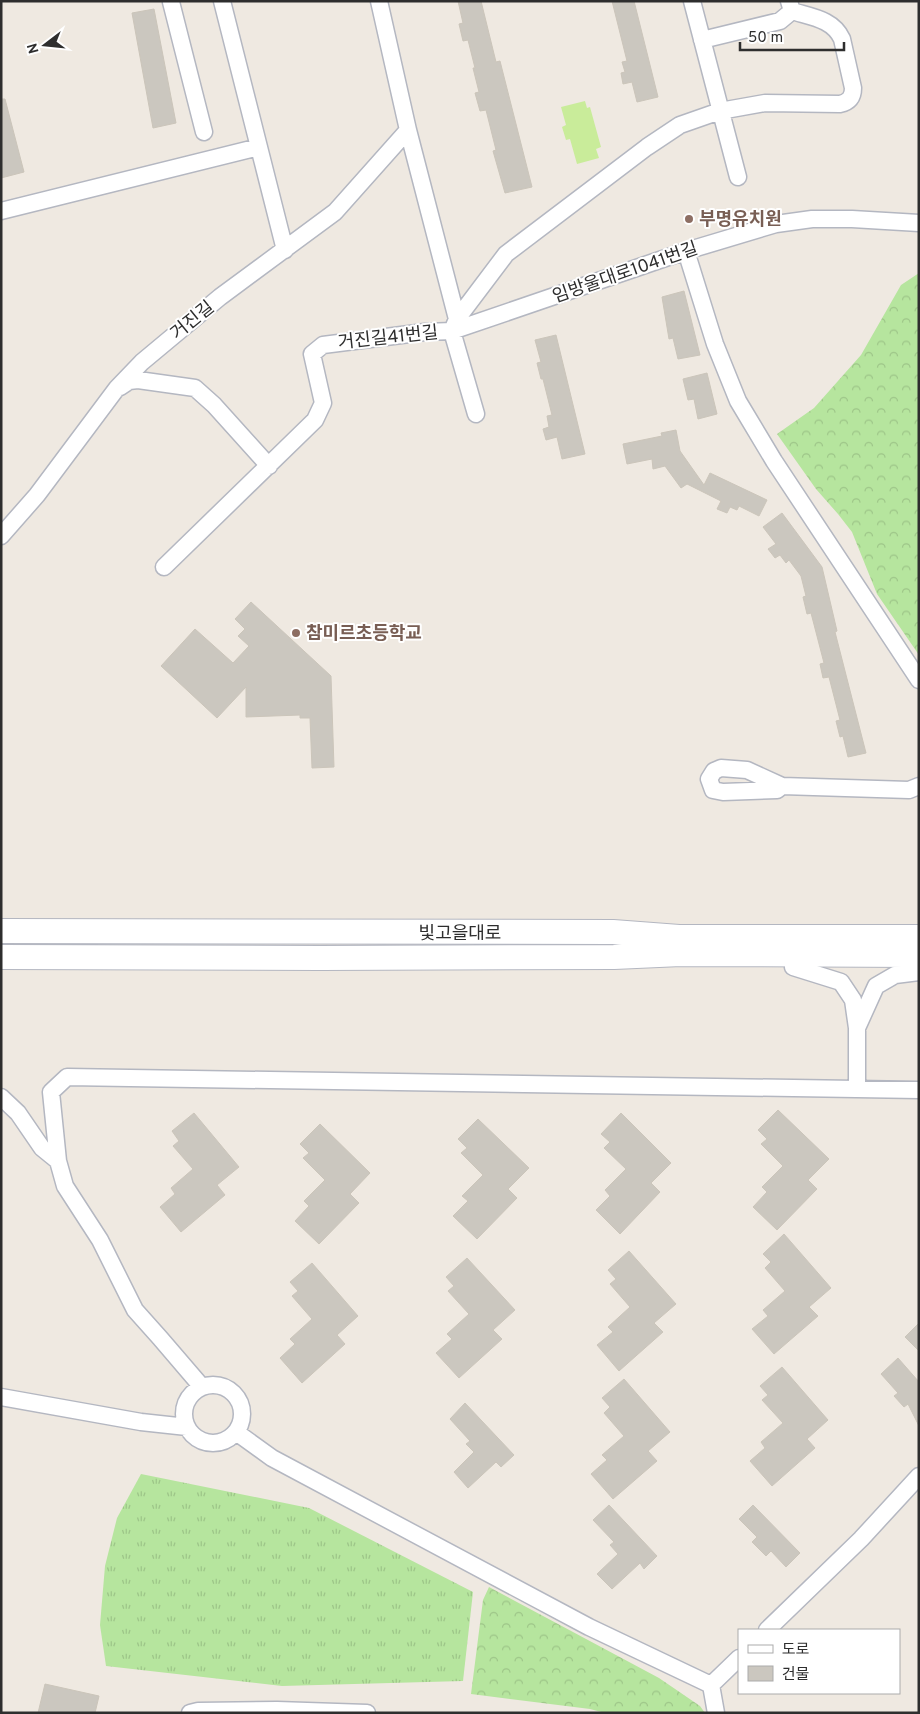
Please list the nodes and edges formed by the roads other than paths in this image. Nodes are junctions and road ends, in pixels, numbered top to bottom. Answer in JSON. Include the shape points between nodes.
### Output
{"nodes":[{"id":1,"x":222,"y":1,"type":"edge"},
{"id":2,"x":363,"y":1,"type":"edge"},
{"id":3,"x":692,"y":1,"type":"edge"},
{"id":4,"x":171,"y":2,"type":"edge"},
{"id":5,"x":379,"y":4,"type":"edge"},
{"id":6,"x":791,"y":6,"type":"edge"},
{"id":7,"x":702,"y":40,"type":"junction"},
{"id":8,"x":720,"y":112,"type":"junction"},
{"id":9,"x":408,"y":130,"type":"junction"},
{"id":10,"x":204,"y":132,"type":"dead end"},
{"id":11,"x":259,"y":147,"type":"junction"},
{"id":12,"x":738,"y":177,"type":"dead end"},
{"id":13,"x":1,"y":211,"type":"edge"},
{"id":14,"x":919,"y":223,"type":"edge"},
{"id":15,"x":285,"y":250,"type":"junction"},
{"id":16,"x":686,"y":251,"type":"junction"},
{"id":17,"x":454,"y":325,"type":"junction"},
{"id":18,"x":117,"y":388,"type":"junction"},
{"id":19,"x":476,"y":414,"type":"dead end"},
{"id":20,"x":269,"y":466,"type":"junction"},
{"id":21,"x":1,"y":536,"type":"edge"},
{"id":22,"x":164,"y":567,"type":"dead end"},
{"id":23,"x":919,"y":680,"type":"edge"},
{"id":24,"x":782,"y":786,"type":"dead end"},
{"id":25,"x":919,"y":786,"type":"edge"},
{"id":26,"x":919,"y":922,"type":"edge"},
{"id":27,"x":1,"y":931,"type":"edge"},
{"id":28,"x":613,"y":932,"type":"junction"},
{"id":29,"x":919,"y":937,"type":"edge"},
{"id":30,"x":919,"y":955,"type":"edge"},
{"id":31,"x":1,"y":957,"type":"edge"},
{"id":32,"x":614,"y":957,"type":"junction"},
{"id":33,"x":793,"y":967,"type":"junction"},
{"id":34,"x":919,"y":971,"type":"edge"},
{"id":35,"x":857,"y":1028,"type":"junction"},
{"id":36,"x":858,"y":1089,"type":"junction"},
{"id":37,"x":919,"y":1090,"type":"edge"},
{"id":38,"x":1,"y":1098,"type":"edge"},
{"id":39,"x":58,"y":1161,"type":"junction"},
{"id":40,"x":202,"y":1386,"type":"junction"},
{"id":41,"x":1,"y":1398,"type":"edge"},
{"id":42,"x":187,"y":1428,"type":"junction"},
{"id":43,"x":236,"y":1432,"type":"junction"},
{"id":44,"x":917,"y":1480,"type":"edge"},
{"id":45,"x":768,"y":1629,"type":"edge"},
{"id":46,"x":738,"y":1659,"type":"edge"},
{"id":47,"x":711,"y":1685,"type":"junction"},
{"id":48,"x":190,"y":1713,"type":"edge"},
{"id":49,"x":367,"y":1713,"type":"edge"},
{"id":50,"x":716,"y":1713,"type":"edge"}],
"edges":[{"from":1,"to":11,"type":"street"},
{"from":2,"to":5,"type":"street"},
{"from":3,"to":7,"type":"street"},
{"from":4,"to":10,"type":"street"},
{"from":5,"to":9,"type":"street"},
{"from":6,"to":7,"type":"street","via":[[780,21]]},
{"from":6,"to":8,"type":"street","via":[[826,22],[838,32],[853,88],[852,97],[840,104],[765,103]]},
{"from":7,"to":8,"type":"street"},
{"from":8,"to":12,"type":"street"},
{"from":8,"to":17,"type":"street","via":[[680,124],[506,254]]},
{"from":9,"to":15,"type":"street","name":"거진길","via":[[335,212]]},
{"from":9,"to":17,"type":"street"},
{"from":11,"to":13,"type":"street"},
{"from":11,"to":15,"type":"street"},
{"from":14,"to":16,"type":"street","name":"임방울대로1041번길","via":[[852,219],[793,221]]},
{"from":15,"to":18,"type":"street","name":"거진길","via":[[190,321]]},
{"from":16,"to":17,"type":"street","name":"임방울대로1041번길"},
{"from":16,"to":23,"type":"street","via":[[715,344],[738,401]]},
{"from":17,"to":19,"type":"street"},
{"from":17,"to":20,"type":"street","name":"거진길41번길","via":[[425,332],[323,345],[312,354],[323,403],[315,420]]},
{"from":18,"to":20,"type":"street","via":[[138,380],[195,388]]},
{"from":18,"to":21,"type":"street","name":"거진길","via":[[37,495]]},
{"from":20,"to":22,"type":"street","name":"거진길41번길"},
{"from":24,"to":25,"type":"street","via":[[909,790]]},
{"from":26,"to":28,"type":"main road","via":[[678,926]]},
{"from":27,"to":28,"type":"main road","name":"빛고을대로"},
{"from":28,"to":29,"type":"main road","name":"빛고을대로","via":[[679,937]]},
{"from":30,"to":32,"type":"main road","name":"빛고을대로","via":[[681,954]]},
{"from":31,"to":32,"type":"main road","name":"빛고을대로"},
{"from":32,"to":33,"type":"main road","via":[[680,965]]},
{"from":33,"to":34,"type":"main road"},
{"from":33,"to":35,"type":"street","via":[[841,982],[853,1000]]},
{"from":34,"to":35,"type":"street","via":[[895,975],[876,986]]},
{"from":35,"to":36,"type":"street"},
{"from":36,"to":37,"type":"street"},
{"from":36,"to":39,"type":"street","via":[[67,1077],[51,1092]]},
{"from":38,"to":39,"type":"street","via":[[18,1113],[42,1148]]},
{"from":39,"to":40,"type":"street","via":[[65,1186],[100,1240],[134,1310]]},
{"from":40,"to":42,"type":"street","via":[[187,1400],[184,1418]]},
{"from":40,"to":43,"type":"street","via":[[221,1385],[237,1397],[242,1415]]},
{"from":41,"to":42,"type":"street"},
{"from":42,"to":43,"type":"street","via":[[193,1435],[210,1443],[220,1442]]},
{"from":43,"to":47,"type":"street","via":[[272,1458],[589,1627]]},
{"from":44,"to":45,"type":"street","via":[[862,1539]]},
{"from":46,"to":47,"type":"street"},
{"from":47,"to":50,"type":"street"},
{"from":48,"to":49,"type":"street","via":[[277,1710]]}]}
